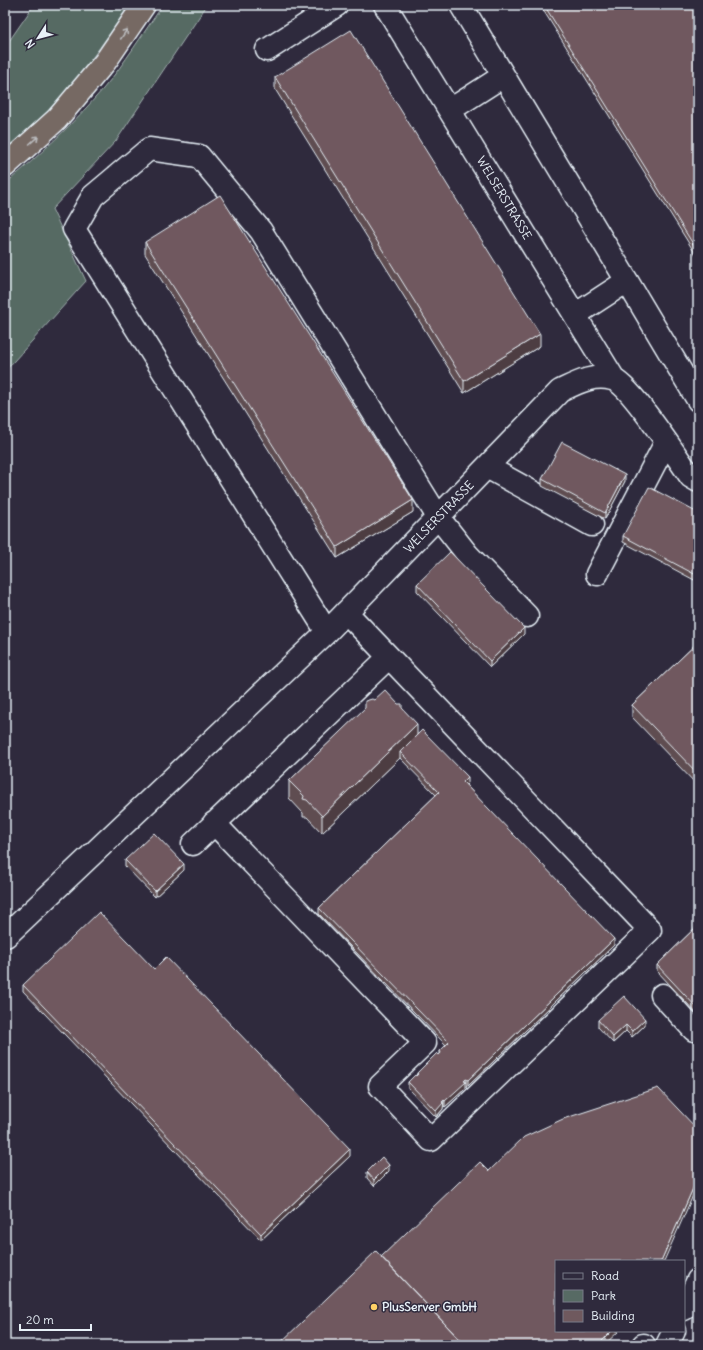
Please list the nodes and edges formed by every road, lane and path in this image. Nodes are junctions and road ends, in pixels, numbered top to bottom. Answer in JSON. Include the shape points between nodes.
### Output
{"nodes":[{"id":1,"x":144,"y":5,"type":"edge"},
{"id":2,"x":337,"y":5,"type":"edge"},
{"id":3,"x":460,"y":5,"type":"edge"},
{"id":4,"x":389,"y":11,"type":"edge"},
{"id":5,"x":267,"y":50,"type":"dead end"},
{"id":6,"x":503,"y":76,"type":"junction"},
{"id":7,"x":450,"y":110,"type":"junction"},
{"id":8,"x":5,"y":166,"type":"edge"},
{"id":9,"x":627,"y":281,"type":"junction"},
{"id":10,"x":575,"y":315,"type":"junction"},
{"id":11,"x":614,"y":379,"type":"junction"},
{"id":12,"x":698,"y":400,"type":"edge"},
{"id":13,"x":666,"y":442,"type":"junction"},
{"id":14,"x":487,"y":467,"type":"junction"},
{"id":15,"x":698,"y":481,"type":"edge"},
{"id":16,"x":438,"y":517,"type":"junction"},
{"id":17,"x":592,"y":525,"type":"dead end"},
{"id":18,"x":597,"y":574,"type":"dead end"},
{"id":19,"x":346,"y":612,"type":"junction"},
{"id":20,"x":527,"y":616,"type":"dead end"},
{"id":21,"x":327,"y":632,"type":"junction"},
{"id":22,"x":389,"y":657,"type":"junction"},
{"id":23,"x":214,"y":823,"type":"junction"},
{"id":24,"x":192,"y":844,"type":"dead end"},
{"id":25,"x":6,"y":936,"type":"dead end"},
{"id":26,"x":662,"y":996,"type":"dead end"},
{"id":27,"x":698,"y":1027,"type":"edge"},
{"id":28,"x":698,"y":1280,"type":"edge"},
{"id":29,"x":685,"y":1308,"type":"edge"},
{"id":30,"x":674,"y":1332,"type":"edge"},
{"id":31,"x":667,"y":1345,"type":"edge"}],
"edges":[{"from":8,"to":1,"type":"highway","one_way":true,"via":[[58,119],[105,62]]},
{"from":2,"to":5,"type":"street"},
{"from":3,"to":6,"type":"street"},
{"from":4,"to":7,"type":"street","name":"WELSERSTRASSE"},
{"from":6,"to":7,"type":"street"},
{"from":6,"to":9,"type":"street"},
{"from":7,"to":10,"type":"street","name":"WELSERSTRASSE"},
{"from":9,"to":10,"type":"street"},
{"from":9,"to":12,"type":"street"},
{"from":10,"to":11,"type":"street","name":"WELSERSTRASSE"},
{"from":11,"to":13,"type":"street","name":"WELSERSTRASSE","via":[[633,396]]},
{"from":11,"to":14,"type":"street","name":"WELSERSTRASSE","via":[[597,377],[580,381],[560,391]]},
{"from":13,"to":15,"type":"street","name":"WELSERSTRASSE","via":[[691,477]]},
{"from":13,"to":18,"type":"street"},
{"from":14,"to":16,"type":"street","name":"WELSERSTRASSE"},
{"from":14,"to":17,"type":"street"},
{"from":16,"to":19,"type":"street","name":"WELSERSTRASSE"},
{"from":16,"to":20,"type":"street","via":[[468,555]]},
{"from":16,"to":21,"type":"street","via":[[261,231],[199,156],[149,149],[93,196],[74,229]]},
{"from":19,"to":21,"type":"street","name":"WELSERSTRASSE"},
{"from":19,"to":22,"type":"street"},
{"from":21,"to":25,"type":"street","name":"WELSERSTRASSE"},
{"from":22,"to":23,"type":"street"},
{"from":22,"to":23,"type":"street","via":[[650,930],[431,1140],[380,1086],[425,1043]]},
{"from":23,"to":24,"type":"street"},
{"from":26,"to":27,"type":"street","via":[[694,1030]]},
{"from":28,"to":29,"type":"street"},
{"from":30,"to":31,"type":"street"}]}
